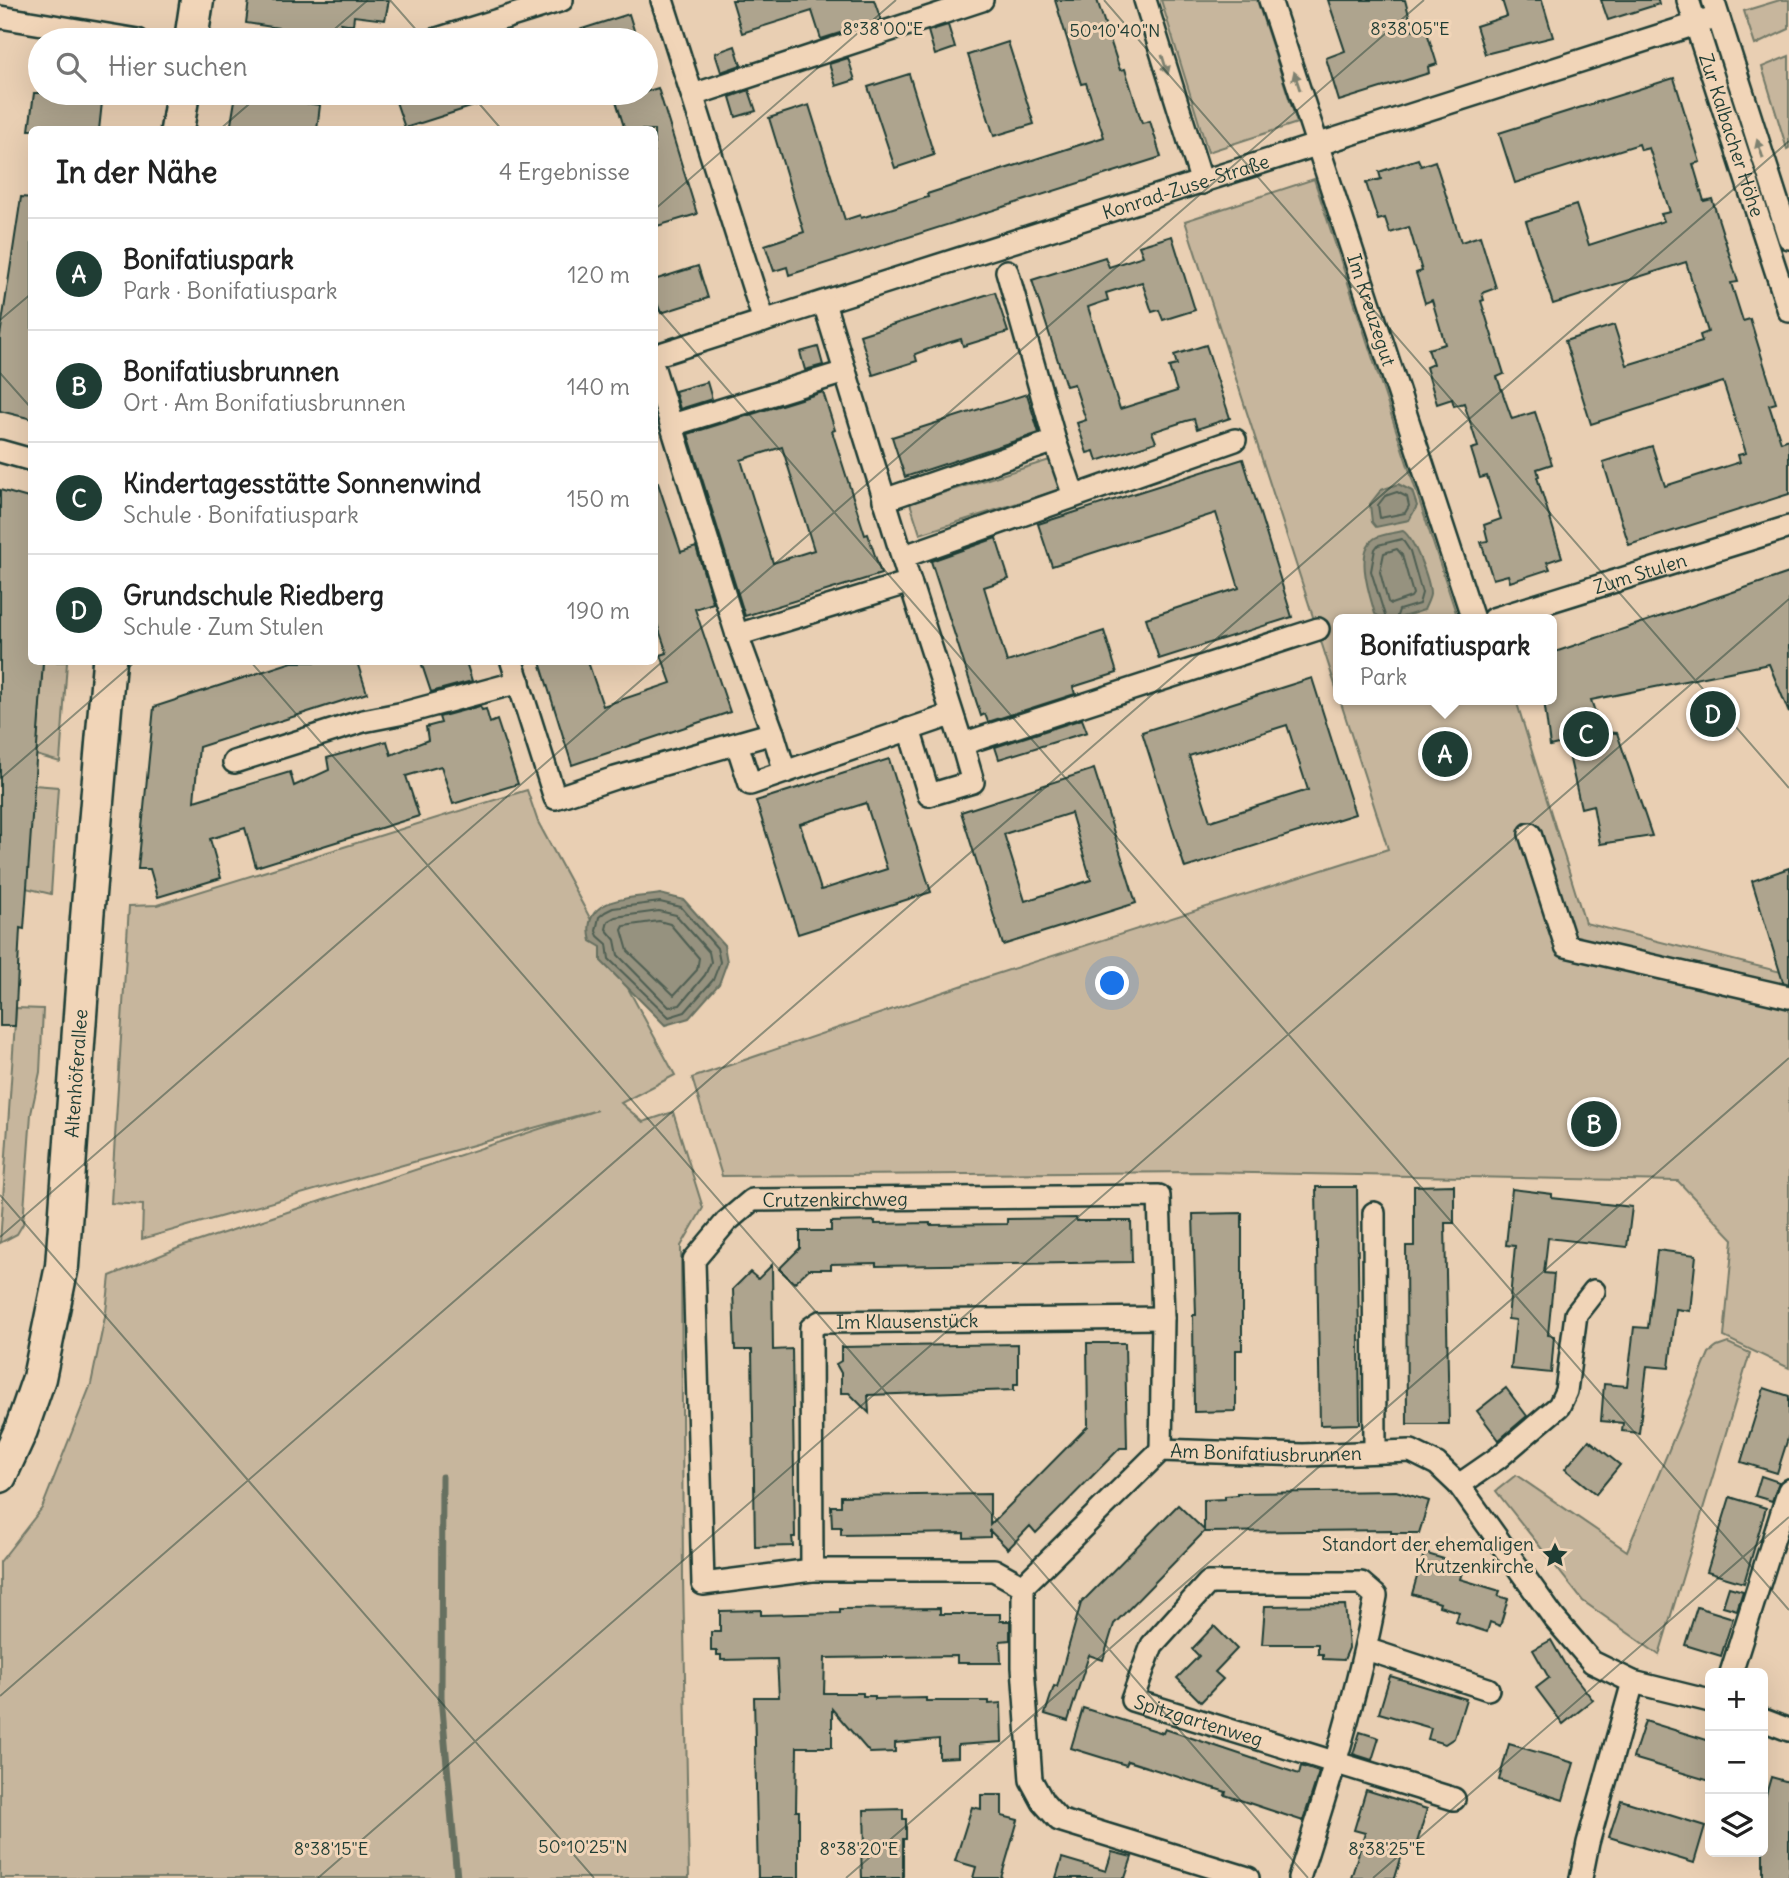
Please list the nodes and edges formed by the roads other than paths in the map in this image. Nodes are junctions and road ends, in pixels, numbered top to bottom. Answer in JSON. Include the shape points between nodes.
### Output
{"nodes":[{"id":1,"x":197,"y":0,"type":"edge"},
{"id":2,"x":562,"y":0,"type":"edge"},
{"id":3,"x":662,"y":0,"type":"edge"},
{"id":4,"x":982,"y":0,"type":"edge"},
{"id":5,"x":1145,"y":0,"type":"edge"},
{"id":6,"x":1270,"y":0,"type":"edge"},
{"id":7,"x":1688,"y":0,"type":"edge"},
{"id":8,"x":1716,"y":9,"type":"edge"},
{"id":9,"x":0,"y":17,"type":"edge"},
{"id":10,"x":1696,"y":26,"type":"junction"},
{"id":11,"x":66,"y":28,"type":"edge"},
{"id":12,"x":193,"y":28,"type":"edge"},
{"id":13,"x":472,"y":28,"type":"edge"},
{"id":14,"x":692,"y":94,"type":"junction"},
{"id":15,"x":181,"y":105,"type":"edge"},
{"id":16,"x":178,"y":126,"type":"edge"},
{"id":17,"x":1318,"y":146,"type":"junction"},
{"id":18,"x":1202,"y":183,"type":"junction"},
{"id":19,"x":1787,"y":223,"type":"edge"},
{"id":20,"x":1762,"y":224,"type":"junction"},
{"id":21,"x":1007,"y":271,"type":"dead end"},
{"id":22,"x":824,"y":303,"type":"junction"},
{"id":23,"x":1789,"y":311,"type":"edge"},
{"id":24,"x":764,"y":321,"type":"junction"},
{"id":25,"x":658,"y":355,"type":"edge"},
{"id":26,"x":845,"y":372,"type":"junction"},
{"id":27,"x":658,"y":381,"type":"edge"},
{"id":28,"x":672,"y":425,"type":"junction"},
{"id":29,"x":1235,"y":440,"type":"dead end"},
{"id":30,"x":1055,"y":441,"type":"junction"},
{"id":31,"x":0,"y":451,"type":"edge"},
{"id":32,"x":28,"y":459,"type":"edge"},
{"id":33,"x":1074,"y":496,"type":"junction"},
{"id":34,"x":884,"y":499,"type":"junction"},
{"id":35,"x":1789,"y":527,"type":"edge"},
{"id":36,"x":902,"y":557,"type":"junction"},
{"id":37,"x":910,"y":582,"type":"junction"},
{"id":38,"x":1471,"y":614,"type":"edge"},
{"id":39,"x":1509,"y":614,"type":"edge"},
{"id":40,"x":1318,"y":629,"type":"dead end"},
{"id":41,"x":737,"y":635,"type":"junction"},
{"id":42,"x":109,"y":665,"type":"edge"},
{"id":43,"x":513,"y":665,"type":"edge"},
{"id":44,"x":519,"y":682,"type":"junction"},
{"id":45,"x":951,"y":715,"type":"junction"},
{"id":46,"x":909,"y":729,"type":"junction"},
{"id":47,"x":773,"y":733,"type":"junction"},
{"id":48,"x":737,"y":744,"type":"junction"},
{"id":49,"x":962,"y":744,"type":"junction"},
{"id":50,"x":234,"y":761,"type":"dead end"},
{"id":51,"x":785,"y":772,"type":"junction"},
{"id":52,"x":1530,"y":834,"type":"dead end"},
{"id":53,"x":1789,"y":997,"type":"edge"},
{"id":54,"x":1374,"y":1213,"type":"dead end"},
{"id":55,"x":1594,"y":1291,"type":"dead end"},
{"id":56,"x":1163,"y":1318,"type":"junction"},
{"id":57,"x":1161,"y":1450,"type":"junction"},
{"id":58,"x":1375,"y":1451,"type":"junction"},
{"id":59,"x":0,"y":1476,"type":"edge"},
{"id":60,"x":1459,"y":1485,"type":"junction"},
{"id":61,"x":1789,"y":1490,"type":"edge"},
{"id":62,"x":812,"y":1570,"type":"junction"},
{"id":63,"x":1023,"y":1586,"type":"junction"},
{"id":64,"x":1366,"y":1649,"type":"junction"},
{"id":65,"x":1733,"y":1668,"type":"edge"},
{"id":66,"x":1633,"y":1682,"type":"junction"},
{"id":67,"x":1488,"y":1689,"type":"dead end"},
{"id":68,"x":1705,"y":1700,"type":"edge"},
{"id":69,"x":1768,"y":1722,"type":"edge"},
{"id":70,"x":1789,"y":1730,"type":"edge"},
{"id":71,"x":1336,"y":1763,"type":"junction"},
{"id":72,"x":1454,"y":1799,"type":"dead end"},
{"id":73,"x":1248,"y":1878,"type":"edge"},
{"id":74,"x":1299,"y":1878,"type":"edge"},
{"id":75,"x":1581,"y":1878,"type":"edge"}],
"edges":[{"from":1,"to":12,"type":"street"},
{"from":2,"to":13,"type":"street"},
{"from":3,"to":14,"type":"street"},
{"from":4,"to":14,"type":"street"},
{"from":5,"to":18,"type":"street","one_way":true},
{"from":17,"to":6,"type":"street","name":"Im Kreuzegut","one_way":true},
{"from":7,"to":10,"type":"street","name":"Zur Kalbacher Höhe"},
{"from":8,"to":10,"type":"street","name":"Konrad-Zuse-Straße"},
{"from":19,"to":8,"type":"street","name":"Zur Kalbacher Höhe","one_way":true},
{"from":9,"to":11,"type":"street"},
{"from":10,"to":17,"type":"street","name":"Konrad-Zuse-Straße"},
{"from":10,"to":20,"type":"street","name":"Zur Kalbacher Höhe"},
{"from":14,"to":24,"type":"street"},
{"from":15,"to":16,"type":"street"},
{"from":17,"to":18,"type":"street","name":"Konrad-Zuse-Straße"},
{"from":17,"to":38,"type":"street","name":"Im Kreuzegut"},
{"from":18,"to":22,"type":"street","name":"Konrad-Zuse-Straße"},
{"from":19,"to":20,"type":"street"},
{"from":20,"to":23,"type":"street","name":"Zur Kalbacher Höhe"},
{"from":21,"to":30,"type":"street"},
{"from":22,"to":24,"type":"street","name":"Konrad-Zuse-Straße"},
{"from":22,"to":26,"type":"street"},
{"from":24,"to":25,"type":"street","name":"Konrad-Zuse-Straße"},
{"from":26,"to":28,"type":"street"},
{"from":26,"to":34,"type":"street"},
{"from":27,"to":28,"type":"street"},
{"from":28,"to":41,"type":"street"},
{"from":29,"to":33,"type":"street"},
{"from":30,"to":33,"type":"street"},
{"from":30,"to":34,"type":"street"},
{"from":31,"to":32,"type":"street"},
{"from":33,"to":36,"type":"street"},
{"from":34,"to":36,"type":"street"},
{"from":35,"to":39,"type":"street","name":"Zum Stulen"},
{"from":36,"to":37,"type":"street"},
{"from":37,"to":41,"type":"street"},
{"from":37,"to":45,"type":"street"},
{"from":40,"to":49,"type":"street"},
{"from":41,"to":47,"type":"street"},
{"from":42,"to":59,"type":"street","name":"Altenhöferallee","via":[[62,1266],[39,1377]]},
{"from":43,"to":44,"type":"street"},
{"from":44,"to":48,"type":"street","via":[[555,798]]},
{"from":44,"to":50,"type":"street","via":[[363,721]]},
{"from":45,"to":46,"type":"street"},
{"from":45,"to":49,"type":"street"},
{"from":46,"to":49,"type":"street","via":[[929,795],[973,782]]},
{"from":46,"to":51,"type":"street"},
{"from":47,"to":48,"type":"street"},
{"from":47,"to":51,"type":"street"},
{"from":48,"to":51,"type":"street","via":[[750,784]]},
{"from":52,"to":53,"type":"street","via":[[1566,946]]},
{"from":54,"to":58,"type":"street","name":"Am Bonifatiusbrunnen"},
{"from":55,"to":60,"type":"street","via":[[1576,1314],[1566,1391],[1559,1406],[1499,1458]]},
{"from":56,"to":57,"type":"street"},
{"from":56,"to":62,"type":"street","name":"Im Klausenstück","via":[[820,1322],[811,1328]]},
{"from":56,"to":62,"type":"street","name":"Crutzenkirchweg","via":[[1159,1196],[752,1200],[726,1222],[694,1261],[703,1584]]},
{"from":57,"to":58,"type":"street","name":"Am Bonifatiusbrunnen","via":[[1303,1455]]},
{"from":57,"to":63,"type":"street","name":"Am Bonifatiusbrunnen"},
{"from":58,"to":60,"type":"street","name":"Am Bonifatiusbrunnen","via":[[1411,1451],[1437,1464]]},
{"from":60,"to":66,"type":"street","name":"Am Bonifatiusbrunnen","via":[[1584,1653],[1592,1662]]},
{"from":61,"to":65,"type":"street"},
{"from":62,"to":63,"type":"street","via":[[994,1570]]},
{"from":63,"to":73,"type":"street","via":[[1031,1780],[1043,1802],[1059,1820]]},
{"from":64,"to":67,"type":"street"},
{"from":64,"to":71,"type":"street","name":"Spitzgartenweg"},
{"from":64,"to":71,"type":"street","name":"Spitzgartenweg","via":[[1376,1596],[1361,1583],[1208,1583],[1152,1645],[1132,1700]]},
{"from":66,"to":68,"type":"street","name":"Am Bonifatiusbrunnen"},
{"from":66,"to":75,"type":"street"},
{"from":69,"to":70,"type":"street"},
{"from":71,"to":72,"type":"street","name":"Spitzgartenweg"},
{"from":71,"to":74,"type":"street","name":"Spitzgartenweg"}]}
